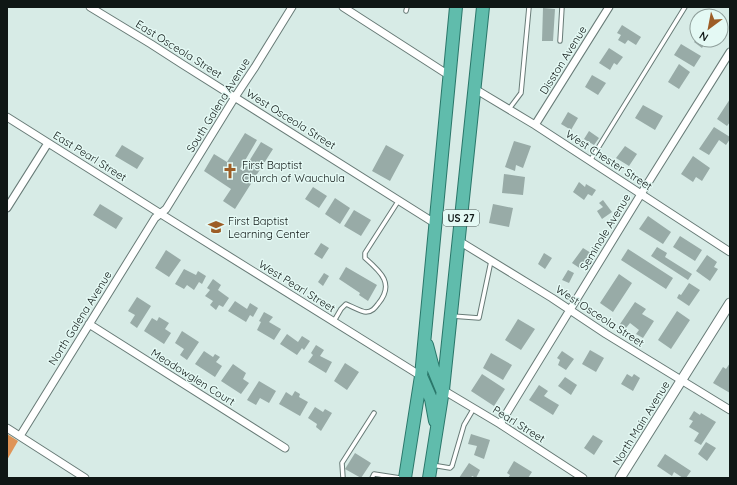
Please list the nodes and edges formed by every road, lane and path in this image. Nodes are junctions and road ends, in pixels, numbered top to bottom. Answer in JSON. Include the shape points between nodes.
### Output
{"nodes":[{"id":1,"x":90,"y":7,"type":"edge"},
{"id":2,"x":292,"y":7,"type":"edge"},
{"id":3,"x":344,"y":7,"type":"edge"},
{"id":4,"x":456,"y":7,"type":"edge"},
{"id":5,"x":483,"y":7,"type":"edge"},
{"id":6,"x":529,"y":7,"type":"edge"},
{"id":7,"x":562,"y":7,"type":"edge"},
{"id":8,"x":609,"y":7,"type":"edge"},
{"id":9,"x":685,"y":7,"type":"edge"},
{"id":10,"x":560,"y":41,"type":"dead end"},
{"id":11,"x":730,"y":52,"type":"edge"},
{"id":12,"x":450,"y":76,"type":"junction"},
{"id":13,"x":475,"y":89,"type":"junction"},
{"id":14,"x":236,"y":97,"type":"junction"},
{"id":15,"x":509,"y":109,"type":"junction"},
{"id":16,"x":7,"y":117,"type":"edge"},
{"id":17,"x":536,"y":125,"type":"junction"},
{"id":18,"x":48,"y":143,"type":"junction"},
{"id":19,"x":590,"y":161,"type":"junction"},
{"id":20,"x":641,"y":194,"type":"junction"},
{"id":21,"x":399,"y":200,"type":"junction"},
{"id":22,"x":7,"y":208,"type":"edge"},
{"id":23,"x":161,"y":214,"type":"junction"},
{"id":24,"x":436,"y":224,"type":"junction"},
{"id":25,"x":459,"y":241,"type":"junction"},
{"id":26,"x":730,"y":252,"type":"edge"},
{"id":27,"x":492,"y":261,"type":"junction"},
{"id":28,"x":730,"y":303,"type":"edge"},
{"id":29,"x":570,"y":310,"type":"junction"},
{"id":30,"x":451,"y":315,"type":"junction"},
{"id":31,"x":334,"y":322,"type":"junction"},
{"id":32,"x":89,"y":324,"type":"junction"},
{"id":33,"x":425,"y":336,"type":"junction"},
{"id":34,"x":421,"y":376,"type":"junction"},
{"id":35,"x":681,"y":380,"type":"junction"},
{"id":36,"x":443,"y":390,"type":"junction"},
{"id":37,"x":474,"y":408,"type":"junction"},
{"id":38,"x":730,"y":410,"type":"edge"},
{"id":39,"x":374,"y":413,"type":"dead end"},
{"id":40,"x":500,"y":424,"type":"junction"},
{"id":41,"x":7,"y":428,"type":"edge"},
{"id":42,"x":437,"y":430,"type":"junction"},
{"id":43,"x":20,"y":436,"type":"junction"},
{"id":44,"x":285,"y":448,"type":"dead end"},
{"id":45,"x":431,"y":465,"type":"junction"},
{"id":46,"x":85,"y":478,"type":"edge"},
{"id":47,"x":343,"y":478,"type":"edge"},
{"id":48,"x":372,"y":478,"type":"edge"},
{"id":49,"x":400,"y":478,"type":"edge"},
{"id":50,"x":405,"y":478,"type":"edge"},
{"id":51,"x":428,"y":478,"type":"edge"},
{"id":52,"x":583,"y":478,"type":"edge"},
{"id":53,"x":620,"y":478,"type":"edge"}],
"edges":[{"from":1,"to":14,"type":"street","name":"East Osceola Street"},
{"from":2,"to":14,"type":"street","name":"South Galena Avenue"},
{"from":3,"to":12,"type":"street"},
{"from":4,"to":12,"type":"highway","number":"US 27"},
{"from":5,"to":13,"type":"highway","number":"US 27"},
{"from":6,"to":15,"type":"lane","via":[[521,93]]},
{"from":7,"to":10,"type":"lane"},
{"from":8,"to":17,"type":"street","name":"Disston Avenue"},
{"from":9,"to":19,"type":"lane"},
{"from":11,"to":20,"type":"street","name":"Seminole Avenue"},
{"from":12,"to":24,"type":"highway","number":"US 27"},
{"from":13,"to":15,"type":"street","name":"West Chester Street"},
{"from":13,"to":25,"type":"highway","number":"US 27"},
{"from":14,"to":21,"type":"street","name":"West Osceola Street"},
{"from":14,"to":23,"type":"street","name":"South Galena Avenue"},
{"from":15,"to":17,"type":"street","name":"West Chester Street"},
{"from":16,"to":18,"type":"street","name":"East Pearl Street"},
{"from":17,"to":19,"type":"street","name":"West Chester Street"},
{"from":18,"to":22,"type":"street"},
{"from":18,"to":23,"type":"street","name":"East Pearl Street"},
{"from":19,"to":20,"type":"street","name":"West Chester Street"},
{"from":20,"to":26,"type":"street","name":"West Chester Street"},
{"from":20,"to":29,"type":"street","name":"Seminole Avenue"},
{"from":21,"to":24,"type":"street","name":"West Osceola Street"},
{"from":21,"to":31,"type":"lane","via":[[365,253],[365,258],[384,278],[386,289],[381,301],[373,311],[365,313],[346,304]]},
{"from":23,"to":31,"type":"street","name":"West Pearl Street"},
{"from":23,"to":32,"type":"street","name":"North Galena Avenue"},
{"from":24,"to":33,"type":"highway","number":"US 27"},
{"from":25,"to":27,"type":"street","name":"West Osceola Street"},
{"from":25,"to":30,"type":"highway","number":"US 27"},
{"from":27,"to":29,"type":"street","name":"West Osceola Street"},
{"from":27,"to":30,"type":"lane","via":[[479,318]]},
{"from":28,"to":35,"type":"street","name":"North Main Avenue"},
{"from":29,"to":35,"type":"street","name":"West Osceola Street"},
{"from":29,"to":40,"type":"street","name":"Seminole Avenue"},
{"from":30,"to":36,"type":"highway","number":"US 27"},
{"from":31,"to":34,"type":"street","name":"West Pearl Street"},
{"from":32,"to":43,"type":"street","name":"North Galena Avenue"},
{"from":32,"to":44,"type":"street","name":"Meadowglen Court"},
{"from":33,"to":34,"type":"highway","number":"US 27"},
{"from":33,"to":36,"type":"highway","via":[[433,368]]},
{"from":34,"to":42,"type":"highway","via":[[431,399]]},
{"from":34,"to":50,"type":"highway","number":"US 27"},
{"from":35,"to":38,"type":"street","name":"West Osceola Street"},
{"from":35,"to":53,"type":"street","name":"North Main Avenue"},
{"from":36,"to":37,"type":"street","name":"Pearl Street"},
{"from":36,"to":42,"type":"highway","number":"US 27"},
{"from":37,"to":40,"type":"street","name":"Pearl Street"},
{"from":37,"to":45,"type":"lane","via":[[464,425],[452,466],[450,468]]},
{"from":39,"to":47,"type":"lane","via":[[342,463]]},
{"from":40,"to":52,"type":"street","name":"Pearl Street"},
{"from":41,"to":43,"type":"street"},
{"from":42,"to":45,"type":"highway","number":"US 27"},
{"from":43,"to":46,"type":"street"},
{"from":45,"to":51,"type":"highway","number":"US 27"},
{"from":48,"to":49,"type":"lane","via":[[374,474]]}]}
